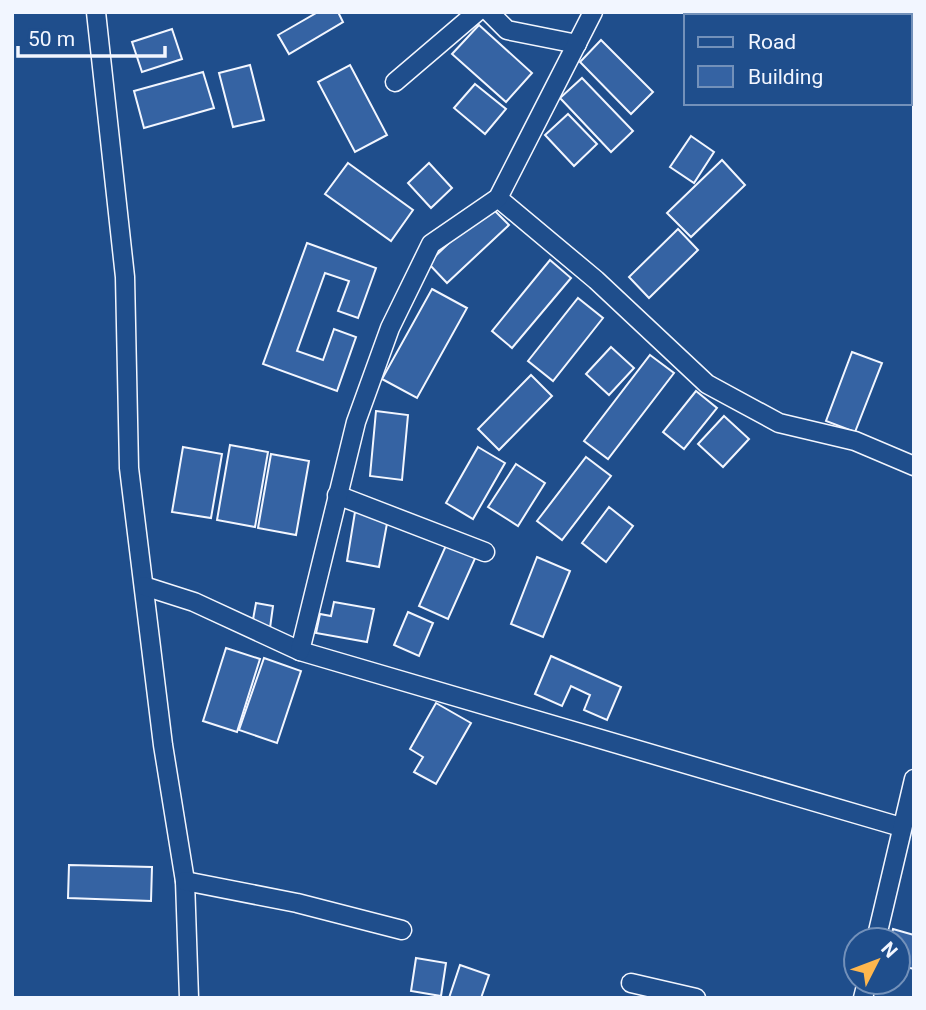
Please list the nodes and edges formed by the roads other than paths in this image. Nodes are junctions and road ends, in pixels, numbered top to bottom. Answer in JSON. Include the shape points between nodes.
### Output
{"nodes":[{"id":1,"x":96,"y":12,"type":"edge"},
{"id":2,"x":477,"y":12,"type":"edge"},
{"id":3,"x":489,"y":12,"type":"edge"},
{"id":4,"x":593,"y":12,"type":"edge"},
{"id":5,"x":577,"y":44,"type":"junction"},
{"id":6,"x":395,"y":82,"type":"dead end"},
{"id":7,"x":498,"y":198,"type":"junction"},
{"id":8,"x":914,"y":466,"type":"edge"},
{"id":9,"x":337,"y":495,"type":"junction"},
{"id":10,"x":485,"y":552,"type":"dead end"},
{"id":11,"x":144,"y":586,"type":"junction"},
{"id":12,"x":300,"y":651,"type":"junction"},
{"id":13,"x":914,"y":779,"type":"edge"},
{"id":14,"x":901,"y":827,"type":"junction"},
{"id":15,"x":185,"y":881,"type":"junction"},
{"id":16,"x":879,"y":926,"type":"edge"},
{"id":17,"x":402,"y":930,"type":"dead end"},
{"id":18,"x":631,"y":983,"type":"dead end"},
{"id":19,"x":190,"y":998,"type":"edge"},
{"id":20,"x":695,"y":998,"type":"edge"}],
"edges":[{"from":1,"to":11,"type":"street","via":[[125,277],[128,442]]},
{"from":2,"to":6,"type":"street"},
{"from":3,"to":5,"type":"street","via":[[507,30]]},
{"from":4,"to":5,"type":"street"},
{"from":5,"to":7,"type":"street"},
{"from":7,"to":8,"type":"street","via":[[596,280],[707,384],[779,423],[855,441]]},
{"from":7,"to":9,"type":"street","via":[[431,244],[390,328],[356,422]]},
{"from":9,"to":10,"type":"street"},
{"from":9,"to":12,"type":"street"},
{"from":11,"to":12,"type":"street","via":[[194,602]]},
{"from":11,"to":15,"type":"street"},
{"from":12,"to":14,"type":"street"},
{"from":13,"to":14,"type":"street"},
{"from":14,"to":16,"type":"street"},
{"from":15,"to":17,"type":"street"},
{"from":15,"to":19,"type":"street"},
{"from":18,"to":20,"type":"street"}]}
